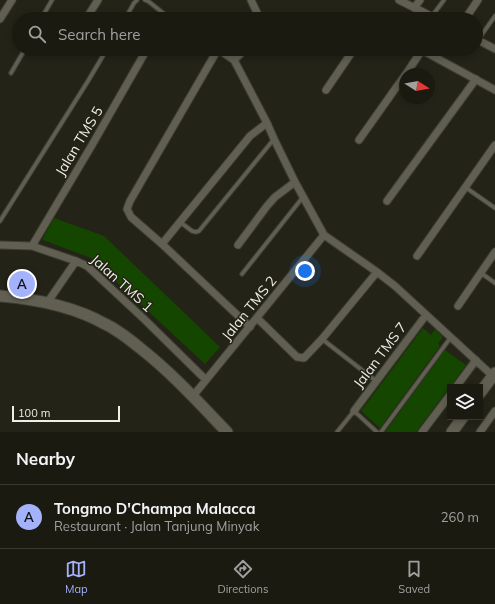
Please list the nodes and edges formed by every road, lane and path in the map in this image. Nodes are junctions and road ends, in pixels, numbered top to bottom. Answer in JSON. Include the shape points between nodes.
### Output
{"nodes":[{"id":1,"x":12,"y":0,"type":"edge"},
{"id":2,"x":52,"y":0,"type":"edge"},
{"id":3,"x":98,"y":0,"type":"edge"},
{"id":4,"x":137,"y":0,"type":"edge"},
{"id":5,"x":145,"y":0,"type":"edge"},
{"id":6,"x":251,"y":0,"type":"edge"},
{"id":7,"x":398,"y":0,"type":"edge"},
{"id":8,"x":420,"y":0,"type":"edge"},
{"id":9,"x":444,"y":0,"type":"edge"},
{"id":10,"x":478,"y":0,"type":"edge"},
{"id":11,"x":414,"y":8,"type":"junction"},
{"id":12,"x":45,"y":12,"type":"edge"},
{"id":13,"x":90,"y":12,"type":"edge"},
{"id":14,"x":129,"y":12,"type":"edge"},
{"id":15,"x":162,"y":12,"type":"edge"},
{"id":16,"x":257,"y":12,"type":"edge"},
{"id":17,"x":422,"y":12,"type":"edge"},
{"id":18,"x":437,"y":12,"type":"edge"},
{"id":19,"x":470,"y":12,"type":"edge"},
{"id":20,"x":495,"y":16,"type":"edge"},
{"id":21,"x":0,"y":19,"type":"edge"},
{"id":22,"x":483,"y":32,"type":"edge"},
{"id":23,"x":483,"y":43,"type":"edge"},
{"id":24,"x":495,"y":49,"type":"edge"},
{"id":25,"x":21,"y":56,"type":"edge"},
{"id":26,"x":103,"y":56,"type":"edge"},
{"id":27,"x":143,"y":56,"type":"edge"},
{"id":28,"x":214,"y":56,"type":"edge"},
{"id":29,"x":228,"y":56,"type":"edge"},
{"id":30,"x":238,"y":56,"type":"edge"},
{"id":31,"x":349,"y":56,"type":"edge"},
{"id":32,"x":417,"y":56,"type":"edge"},
{"id":33,"x":432,"y":56,"type":"edge"},
{"id":34,"x":234,"y":60,"type":"junction"},
{"id":35,"x":409,"y":68,"type":"edge"},
{"id":36,"x":11,"y":73,"type":"dead end"},
{"id":37,"x":476,"y":79,"type":"junction"},
{"id":38,"x":399,"y":83,"type":"edge"},
{"id":39,"x":326,"y":90,"type":"dead end"},
{"id":40,"x":495,"y":90,"type":"edge"},
{"id":41,"x":267,"y":122,"type":"junction"},
{"id":42,"x":274,"y":139,"type":"junction"},
{"id":43,"x":359,"y":140,"type":"dead end"},
{"id":44,"x":495,"y":145,"type":"edge"},
{"id":45,"x":295,"y":182,"type":"junction"},
{"id":46,"x":465,"y":187,"type":"junction"},
{"id":47,"x":303,"y":196,"type":"junction"},
{"id":48,"x":387,"y":201,"type":"dead end"},
{"id":49,"x":495,"y":208,"type":"edge"},
{"id":50,"x":0,"y":221,"type":"edge"},
{"id":51,"x":180,"y":222,"type":"junction"},
{"id":52,"x":324,"y":235,"type":"junction"},
{"id":53,"x":162,"y":244,"type":"junction"},
{"id":54,"x":0,"y":245,"type":"edge"},
{"id":55,"x":238,"y":245,"type":"dead end"},
{"id":56,"x":32,"y":246,"type":"junction"},
{"id":57,"x":495,"y":252,"type":"edge"},
{"id":58,"x":417,"y":256,"type":"dead end"},
{"id":59,"x":76,"y":261,"type":"junction"},
{"id":60,"x":377,"y":272,"type":"junction"},
{"id":61,"x":481,"y":273,"type":"junction"},
{"id":62,"x":242,"y":274,"type":"dead end"},
{"id":63,"x":495,"y":283,"type":"edge"},
{"id":64,"x":0,"y":296,"type":"edge"},
{"id":65,"x":47,"y":303,"type":"junction"},
{"id":66,"x":458,"y":306,"type":"dead end"},
{"id":67,"x":426,"y":315,"type":"junction"},
{"id":68,"x":257,"y":318,"type":"junction"},
{"id":69,"x":250,"y":327,"type":"junction"},
{"id":70,"x":451,"y":337,"type":"junction"},
{"id":71,"x":322,"y":339,"type":"junction"},
{"id":72,"x":476,"y":360,"type":"junction"},
{"id":73,"x":494,"y":375,"type":"edge"},
{"id":74,"x":206,"y":380,"type":"junction"},
{"id":75,"x":376,"y":381,"type":"junction"},
{"id":76,"x":458,"y":384,"type":"edge"},
{"id":77,"x":483,"y":389,"type":"edge"},
{"id":78,"x":193,"y":396,"type":"junction"},
{"id":79,"x":447,"y":399,"type":"edge"},
{"id":80,"x":354,"y":411,"type":"junction"},
{"id":81,"x":495,"y":411,"type":"edge"},
{"id":82,"x":461,"y":420,"type":"edge"},
{"id":83,"x":227,"y":432,"type":"edge"},
{"id":84,"x":337,"y":432,"type":"edge"},
{"id":85,"x":377,"y":432,"type":"edge"},
{"id":86,"x":381,"y":432,"type":"edge"},
{"id":87,"x":422,"y":432,"type":"edge"},
{"id":88,"x":452,"y":432,"type":"edge"},
{"id":89,"x":480,"y":432,"type":"edge"}],
"edges":[{"from":1,"to":21,"type":"street"},
{"from":2,"to":12,"type":"lane"},
{"from":3,"to":13,"type":"street"},
{"from":4,"to":14,"type":"lane"},
{"from":5,"to":15,"type":"lane"},
{"from":6,"to":16,"type":"street"},
{"from":7,"to":11,"type":"street"},
{"from":8,"to":11,"type":"street"},
{"from":9,"to":18,"type":"lane"},
{"from":10,"to":19,"type":"street"},
{"from":11,"to":17,"type":"street"},
{"from":20,"to":22,"type":"lane"},
{"from":23,"to":24,"type":"street"},
{"from":25,"to":36,"type":"lane"},
{"from":26,"to":50,"type":"lane"},
{"from":27,"to":56,"type":"street","name":"Jalan TMS 5"},
{"from":28,"to":53,"type":"street","via":[[127,209],[130,217]]},
{"from":29,"to":34,"type":"street"},
{"from":30,"to":34,"type":"street"},
{"from":31,"to":39,"type":"street"},
{"from":32,"to":35,"type":"street"},
{"from":33,"to":37,"type":"street"},
{"from":34,"to":41,"type":"street"},
{"from":37,"to":40,"type":"street"},
{"from":37,"to":48,"type":"street"},
{"from":38,"to":43,"type":"street"},
{"from":41,"to":42,"type":"street"},
{"from":41,"to":51,"type":"street","via":[[250,136]]},
{"from":42,"to":45,"type":"street"},
{"from":42,"to":51,"type":"lane","via":[[198,231],[192,231]]},
{"from":44,"to":46,"type":"street"},
{"from":45,"to":47,"type":"street"},
{"from":45,"to":55,"type":"street","via":[[275,197]]},
{"from":46,"to":49,"type":"lane"},
{"from":46,"to":58,"type":"street"},
{"from":47,"to":52,"type":"street"},
{"from":47,"to":62,"type":"lane"},
{"from":51,"to":53,"type":"street"},
{"from":52,"to":60,"type":"street"},
{"from":52,"to":68,"type":"street","name":"Jalan TMS 2"},
{"from":53,"to":69,"type":"street"},
{"from":54,"to":56,"type":"street","name":"Jalan TMS 1"},
{"from":56,"to":59,"type":"street","name":"Jalan TMS 1"},
{"from":57,"to":61,"type":"street"},
{"from":59,"to":65,"type":"street"},
{"from":59,"to":74,"type":"street","name":"Jalan TMS 1","via":[[87,266]]},
{"from":60,"to":67,"type":"street"},
{"from":60,"to":71,"type":"street"},
{"from":61,"to":63,"type":"lane"},
{"from":61,"to":66,"type":"street"},
{"from":64,"to":65,"type":"main road"},
{"from":65,"to":78,"type":"main road","via":[[82,313],[115,329],[155,360]]},
{"from":67,"to":70,"type":"street"},
{"from":67,"to":75,"type":"street","name":"Jalan TMS 7"},
{"from":68,"to":69,"type":"street","name":"Jalan TMS 2"},
{"from":68,"to":71,"type":"street","via":[[297,357],[304,358]]},
{"from":69,"to":74,"type":"street","name":"Jalan TMS 2"},
{"from":70,"to":72,"type":"street"},
{"from":70,"to":86,"type":"lane"},
{"from":71,"to":75,"type":"lane"},
{"from":72,"to":73,"type":"street"},
{"from":72,"to":76,"type":"street"},
{"from":73,"to":77,"type":"main road"},
{"from":74,"to":78,"type":"street","name":"Jalan TMS 2"},
{"from":75,"to":80,"type":"street","name":"Jalan TMS 7"},
{"from":78,"to":83,"type":"main road"},
{"from":79,"to":87,"type":"street"},
{"from":80,"to":84,"type":"lane"},
{"from":80,"to":85,"type":"lane"},
{"from":81,"to":89,"type":"street"},
{"from":82,"to":88,"type":"main road"}]}
